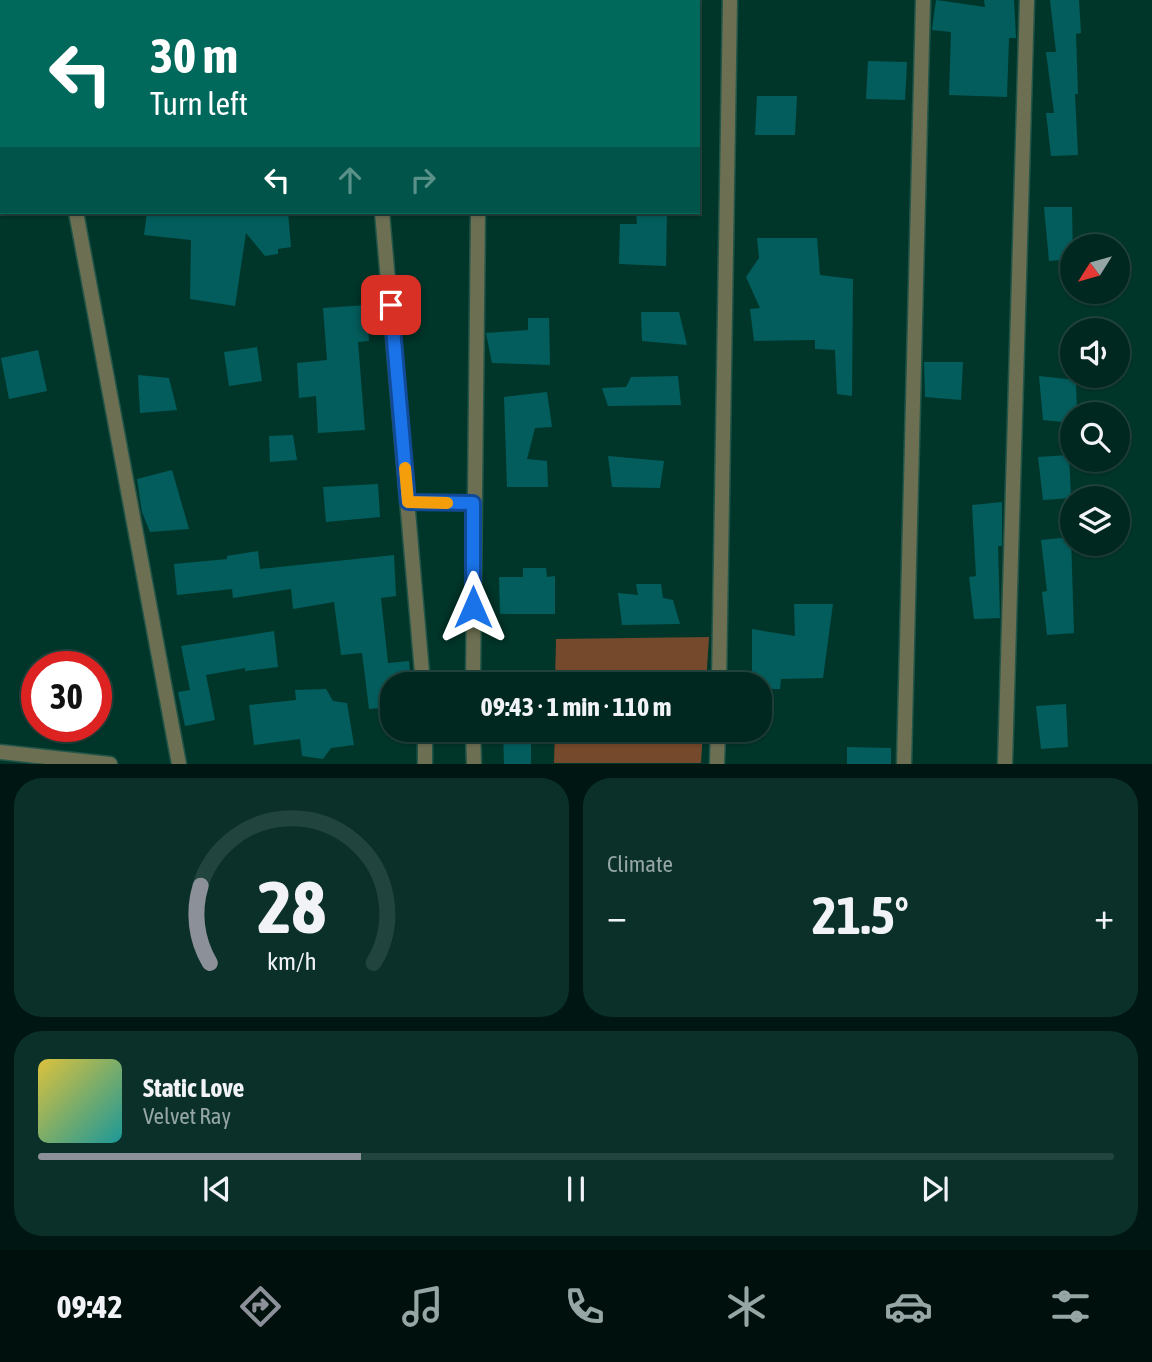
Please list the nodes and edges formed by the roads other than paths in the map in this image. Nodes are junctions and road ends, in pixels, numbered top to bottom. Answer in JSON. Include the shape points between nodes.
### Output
{"nodes":[{"id":1,"x":730,"y":0,"type":"edge"},
{"id":2,"x":923,"y":0,"type":"edge"},
{"id":3,"x":1027,"y":0,"type":"edge"},
{"id":4,"x":76,"y":214,"type":"edge"},
{"id":5,"x":382,"y":214,"type":"edge"},
{"id":6,"x":478,"y":214,"type":"edge"},
{"id":7,"x":408,"y":502,"type":"junction"},
{"id":8,"x":473,"y":503,"type":"junction"},
{"id":9,"x":422,"y":672,"type":"edge"},
{"id":10,"x":473,"y":672,"type":"edge"},
{"id":11,"x":719,"y":672,"type":"edge"},
{"id":12,"x":425,"y":742,"type":"edge"},
{"id":13,"x":474,"y":742,"type":"edge"},
{"id":14,"x":718,"y":742,"type":"edge"},
{"id":15,"x":0,"y":752,"type":"edge"},
{"id":16,"x":110,"y":764,"type":"edge"},
{"id":17,"x":179,"y":764,"type":"edge"},
{"id":18,"x":425,"y":764,"type":"edge"},
{"id":19,"x":474,"y":764,"type":"edge"},
{"id":20,"x":717,"y":764,"type":"edge"},
{"id":21,"x":904,"y":764,"type":"edge"},
{"id":22,"x":1005,"y":764,"type":"edge"}],
"edges":[{"from":1,"to":11,"type":"street"},
{"from":2,"to":21,"type":"street"},
{"from":3,"to":22,"type":"street"},
{"from":4,"to":17,"type":"street"},
{"from":5,"to":7,"type":"street"},
{"from":6,"to":8,"type":"street"},
{"from":7,"to":8,"type":"lane"},
{"from":7,"to":9,"type":"street"},
{"from":8,"to":10,"type":"street"},
{"from":12,"to":18,"type":"street"},
{"from":13,"to":19,"type":"street"},
{"from":14,"to":20,"type":"street"},
{"from":15,"to":16,"type":"street"}]}
